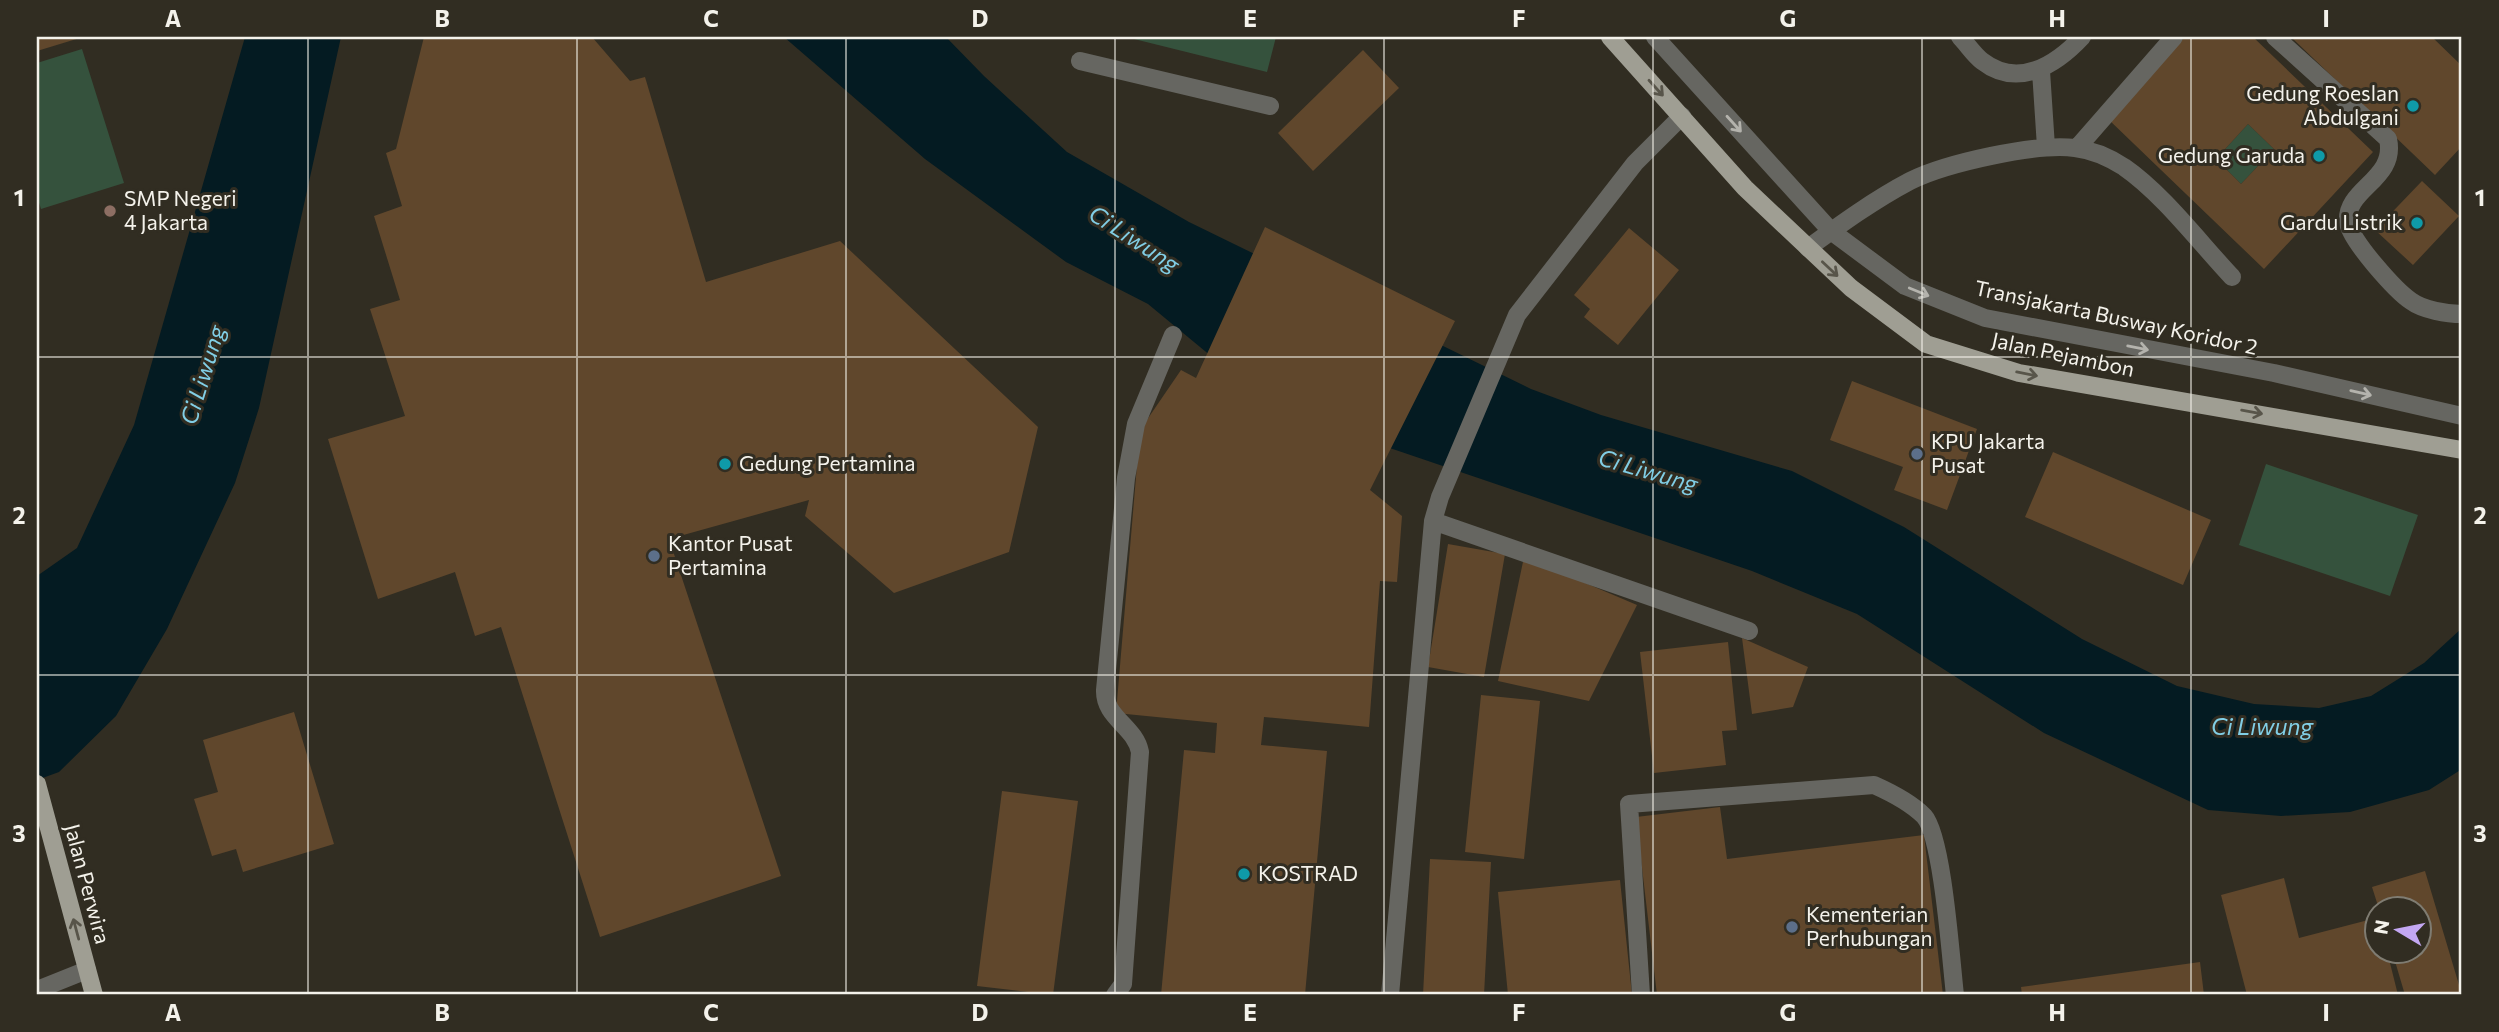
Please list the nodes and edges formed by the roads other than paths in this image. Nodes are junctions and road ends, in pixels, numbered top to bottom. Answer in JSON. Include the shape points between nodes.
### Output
{"nodes":[{"id":1,"x":1610,"y":37,"type":"edge"},
{"id":2,"x":1655,"y":37,"type":"edge"},
{"id":3,"x":1960,"y":37,"type":"edge"},
{"id":4,"x":2082,"y":37,"type":"edge"},
{"id":5,"x":2174,"y":37,"type":"edge"},
{"id":6,"x":2275,"y":37,"type":"edge"},
{"id":7,"x":1080,"y":61,"type":"dead end"},
{"id":8,"x":2041,"y":71,"type":"junction"},
{"id":9,"x":1270,"y":106,"type":"dead end"},
{"id":10,"x":1682,"y":116,"type":"junction"},
{"id":11,"x":2046,"y":146,"type":"junction"},
{"id":12,"x":2077,"y":148,"type":"junction"},
{"id":13,"x":1831,"y":231,"type":"junction"},
{"id":14,"x":1808,"y":248,"type":"junction"},
{"id":15,"x":2232,"y":277,"type":"dead end"},
{"id":16,"x":2462,"y":314,"type":"edge"},
{"id":17,"x":1173,"y":335,"type":"dead end"},
{"id":18,"x":2462,"y":416,"type":"edge"},
{"id":19,"x":2462,"y":450,"type":"edge"},
{"id":20,"x":1433,"y":521,"type":"junction"},
{"id":21,"x":1749,"y":631,"type":"dead end"},
{"id":22,"x":37,"y":784,"type":"edge"},
{"id":23,"x":87,"y":970,"type":"junction"},
{"id":24,"x":37,"y":990,"type":"edge"},
{"id":25,"x":94,"y":995,"type":"edge"},
{"id":26,"x":1115,"y":995,"type":"edge"},
{"id":27,"x":1390,"y":995,"type":"edge"},
{"id":28,"x":1641,"y":995,"type":"edge"},
{"id":29,"x":1955,"y":995,"type":"edge"}],
"edges":[{"from":1,"to":10,"type":"main road","name":"Jalan Pejambon","one_way":true},
{"from":2,"to":13,"type":"lane","name":"Transjakarta Busway Koridor 2","one_way":true},
{"from":3,"to":8,"type":"lane","via":[[1982,62],[2010,74]]},
{"from":4,"to":8,"type":"lane","via":[[2063,58]]},
{"from":5,"to":12,"type":"lane"},
{"from":6,"to":16,"type":"lane","via":[[2388,139],[2391,153],[2387,165],[2352,205],[2348,222],[2355,241],[2411,302]]},
{"from":7,"to":9,"type":"lane"},
{"from":8,"to":11,"type":"lane"},
{"from":10,"to":14,"type":"main road","name":"Jalan Pejambon","via":[[1745,188]]},
{"from":10,"to":20,"type":"lane","via":[[1635,163],[1517,315]]},
{"from":11,"to":12,"type":"lane"},
{"from":11,"to":13,"type":"lane","via":[[1913,180]]},
{"from":12,"to":15,"type":"lane","via":[[2124,167]]},
{"from":13,"to":14,"type":"lane"},
{"from":13,"to":18,"type":"lane","name":"Transjakarta Busway Koridor 2","one_way":true,"via":[[1905,286],[1985,318],[2274,373]]},
{"from":14,"to":19,"type":"main road","name":"Jalan Pejambon","one_way":true,"via":[[1851,288],[1926,344],[2019,373]]},
{"from":17,"to":26,"type":"lane","via":[[1136,424],[1126,478],[1104,699],[1110,712],[1138,739],[1140,752],[1123,984]]},
{"from":20,"to":21,"type":"lane"},
{"from":20,"to":27,"type":"lane"},
{"from":23,"to":22,"type":"main road","name":"Jalan Perwira","one_way":true},
{"from":23,"to":24,"type":"lane"},
{"from":23,"to":25,"type":"main road","name":"Jalan Perwira"},
{"from":28,"to":29,"type":"lane","via":[[1629,804],[1874,785],[1900,797],[1926,818],[1938,855]]}]}
